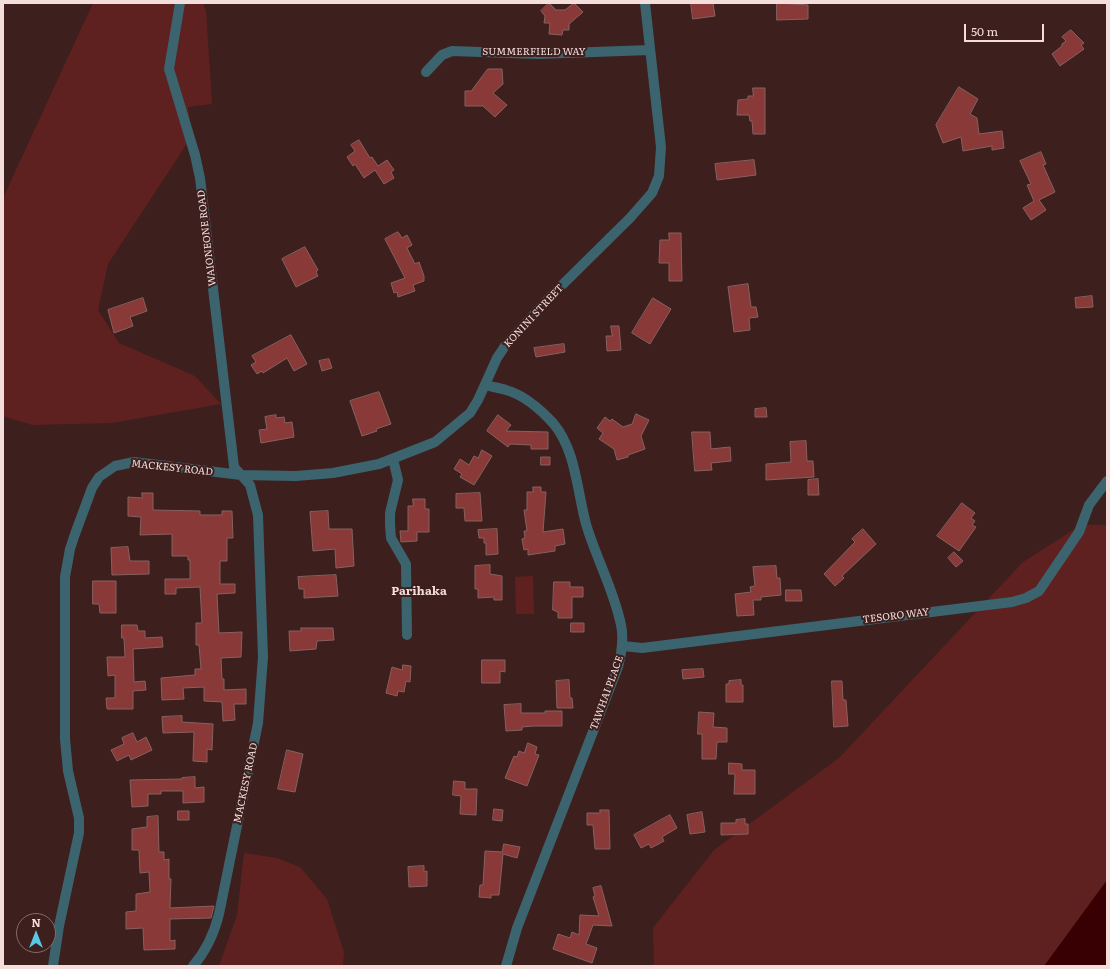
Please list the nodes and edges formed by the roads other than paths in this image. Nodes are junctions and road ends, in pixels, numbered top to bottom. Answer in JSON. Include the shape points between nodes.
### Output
{"nodes":[{"id":1,"x":180,"y":3,"type":"edge"},
{"id":2,"x":645,"y":3,"type":"edge"},
{"id":3,"x":650,"y":50,"type":"junction"},
{"id":4,"x":426,"y":72,"type":"dead end"},
{"id":5,"x":486,"y":385,"type":"junction"},
{"id":6,"x":393,"y":459,"type":"junction"},
{"id":7,"x":241,"y":475,"type":"junction"},
{"id":8,"x":1107,"y":481,"type":"edge"},
{"id":9,"x":408,"y":635,"type":"dead end"},
{"id":10,"x":623,"y":646,"type":"junction"},
{"id":11,"x":53,"y":966,"type":"edge"},
{"id":12,"x":193,"y":966,"type":"edge"},
{"id":13,"x":506,"y":966,"type":"edge"}],
"edges":[{"from":1,"to":7,"type":"street","name":"WAIONEONE ROAD","via":[[168,69],[200,178],[234,467]]},
{"from":2,"to":3,"type":"street","name":"KONINI STREET"},
{"from":3,"to":4,"type":"street","name":"SUMMERFIELD WAY","via":[[538,54],[452,52],[442,54]]},
{"from":3,"to":5,"type":"street","name":"KONINI STREET","via":[[661,147],[656,184],[652,193],[505,346],[496,358]]},
{"from":5,"to":6,"type":"street","name":"KONINI STREET","via":[[470,413],[447,434]]},
{"from":5,"to":10,"type":"street","name":"TAWHAI PLACE","via":[[520,396],[554,424],[562,437],[569,454],[586,525],[617,607]]},
{"from":6,"to":7,"type":"street","name":"KONINI STREET","via":[[348,471],[313,476]]},
{"from":6,"to":9,"type":"street","via":[[398,480],[390,513],[391,538],[406,564]]},
{"from":7,"to":11,"type":"street","name":"MACKESY ROAD","via":[[125,463],[115,466],[99,477],[85,505],[70,549],[64,590],[66,754],[76,802],[79,833]]},
{"from":7,"to":12,"type":"street","name":"MACKESY ROAD","via":[[250,485],[255,500],[260,532],[263,657],[258,723],[216,927],[203,954]]},
{"from":8,"to":10,"type":"street","name":"TESORO WAY","via":[[1089,505],[1079,532],[1039,591],[1026,598],[1012,602],[650,647]]},
{"from":10,"to":13,"type":"street","name":"TAWHAI PLACE","via":[[618,667],[515,933]]}]}
